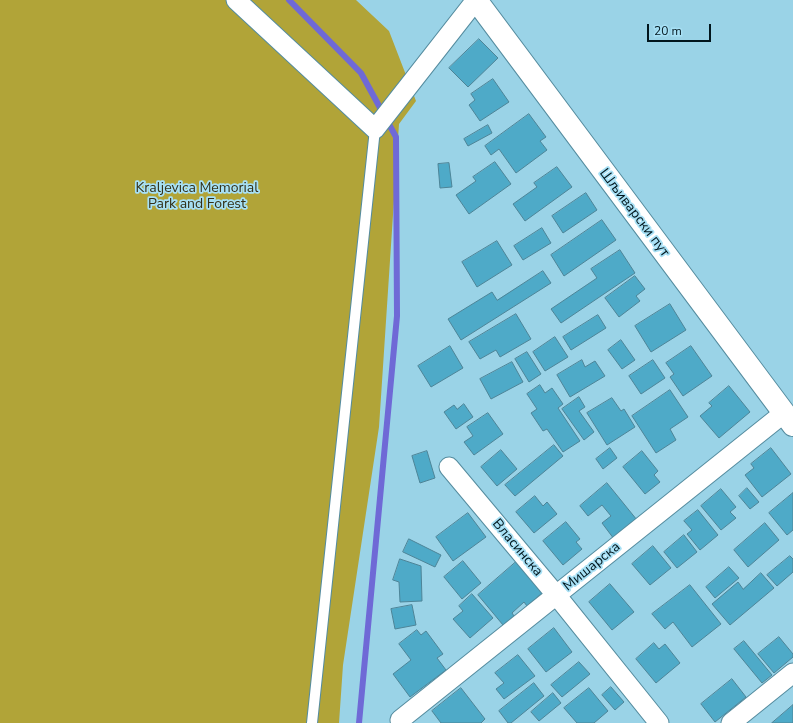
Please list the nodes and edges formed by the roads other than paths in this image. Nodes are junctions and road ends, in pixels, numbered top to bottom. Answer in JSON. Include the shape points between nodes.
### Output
{"nodes":[{"id":1,"x":236,"y":0,"type":"edge"},
{"id":2,"x":476,"y":0,"type":"edge"},
{"id":3,"x":375,"y":129,"type":"junction"},
{"id":4,"x":788,"y":419,"type":"edge"},
{"id":5,"x":449,"y":467,"type":"dead end"},
{"id":6,"x":557,"y":596,"type":"junction"},
{"id":7,"x":793,"y":673,"type":"edge"},
{"id":8,"x":400,"y":720,"type":"dead end"},
{"id":9,"x":312,"y":723,"type":"edge"},
{"id":10,"x":659,"y":723,"type":"edge"},
{"id":11,"x":731,"y":723,"type":"edge"}],
"edges":[{"from":1,"to":3,"type":"street"},
{"from":2,"to":3,"type":"street"},
{"from":2,"to":4,"type":"main road","name":"Шљиварски пут"},
{"from":3,"to":9,"type":"lane"},
{"from":4,"to":6,"type":"street","name":"Мишарска"},
{"from":5,"to":6,"type":"street","name":"Власинска"},
{"from":6,"to":8,"type":"street","name":"Мишарска"},
{"from":6,"to":10,"type":"street","name":"Власинска"},
{"from":7,"to":11,"type":"street"}]}
